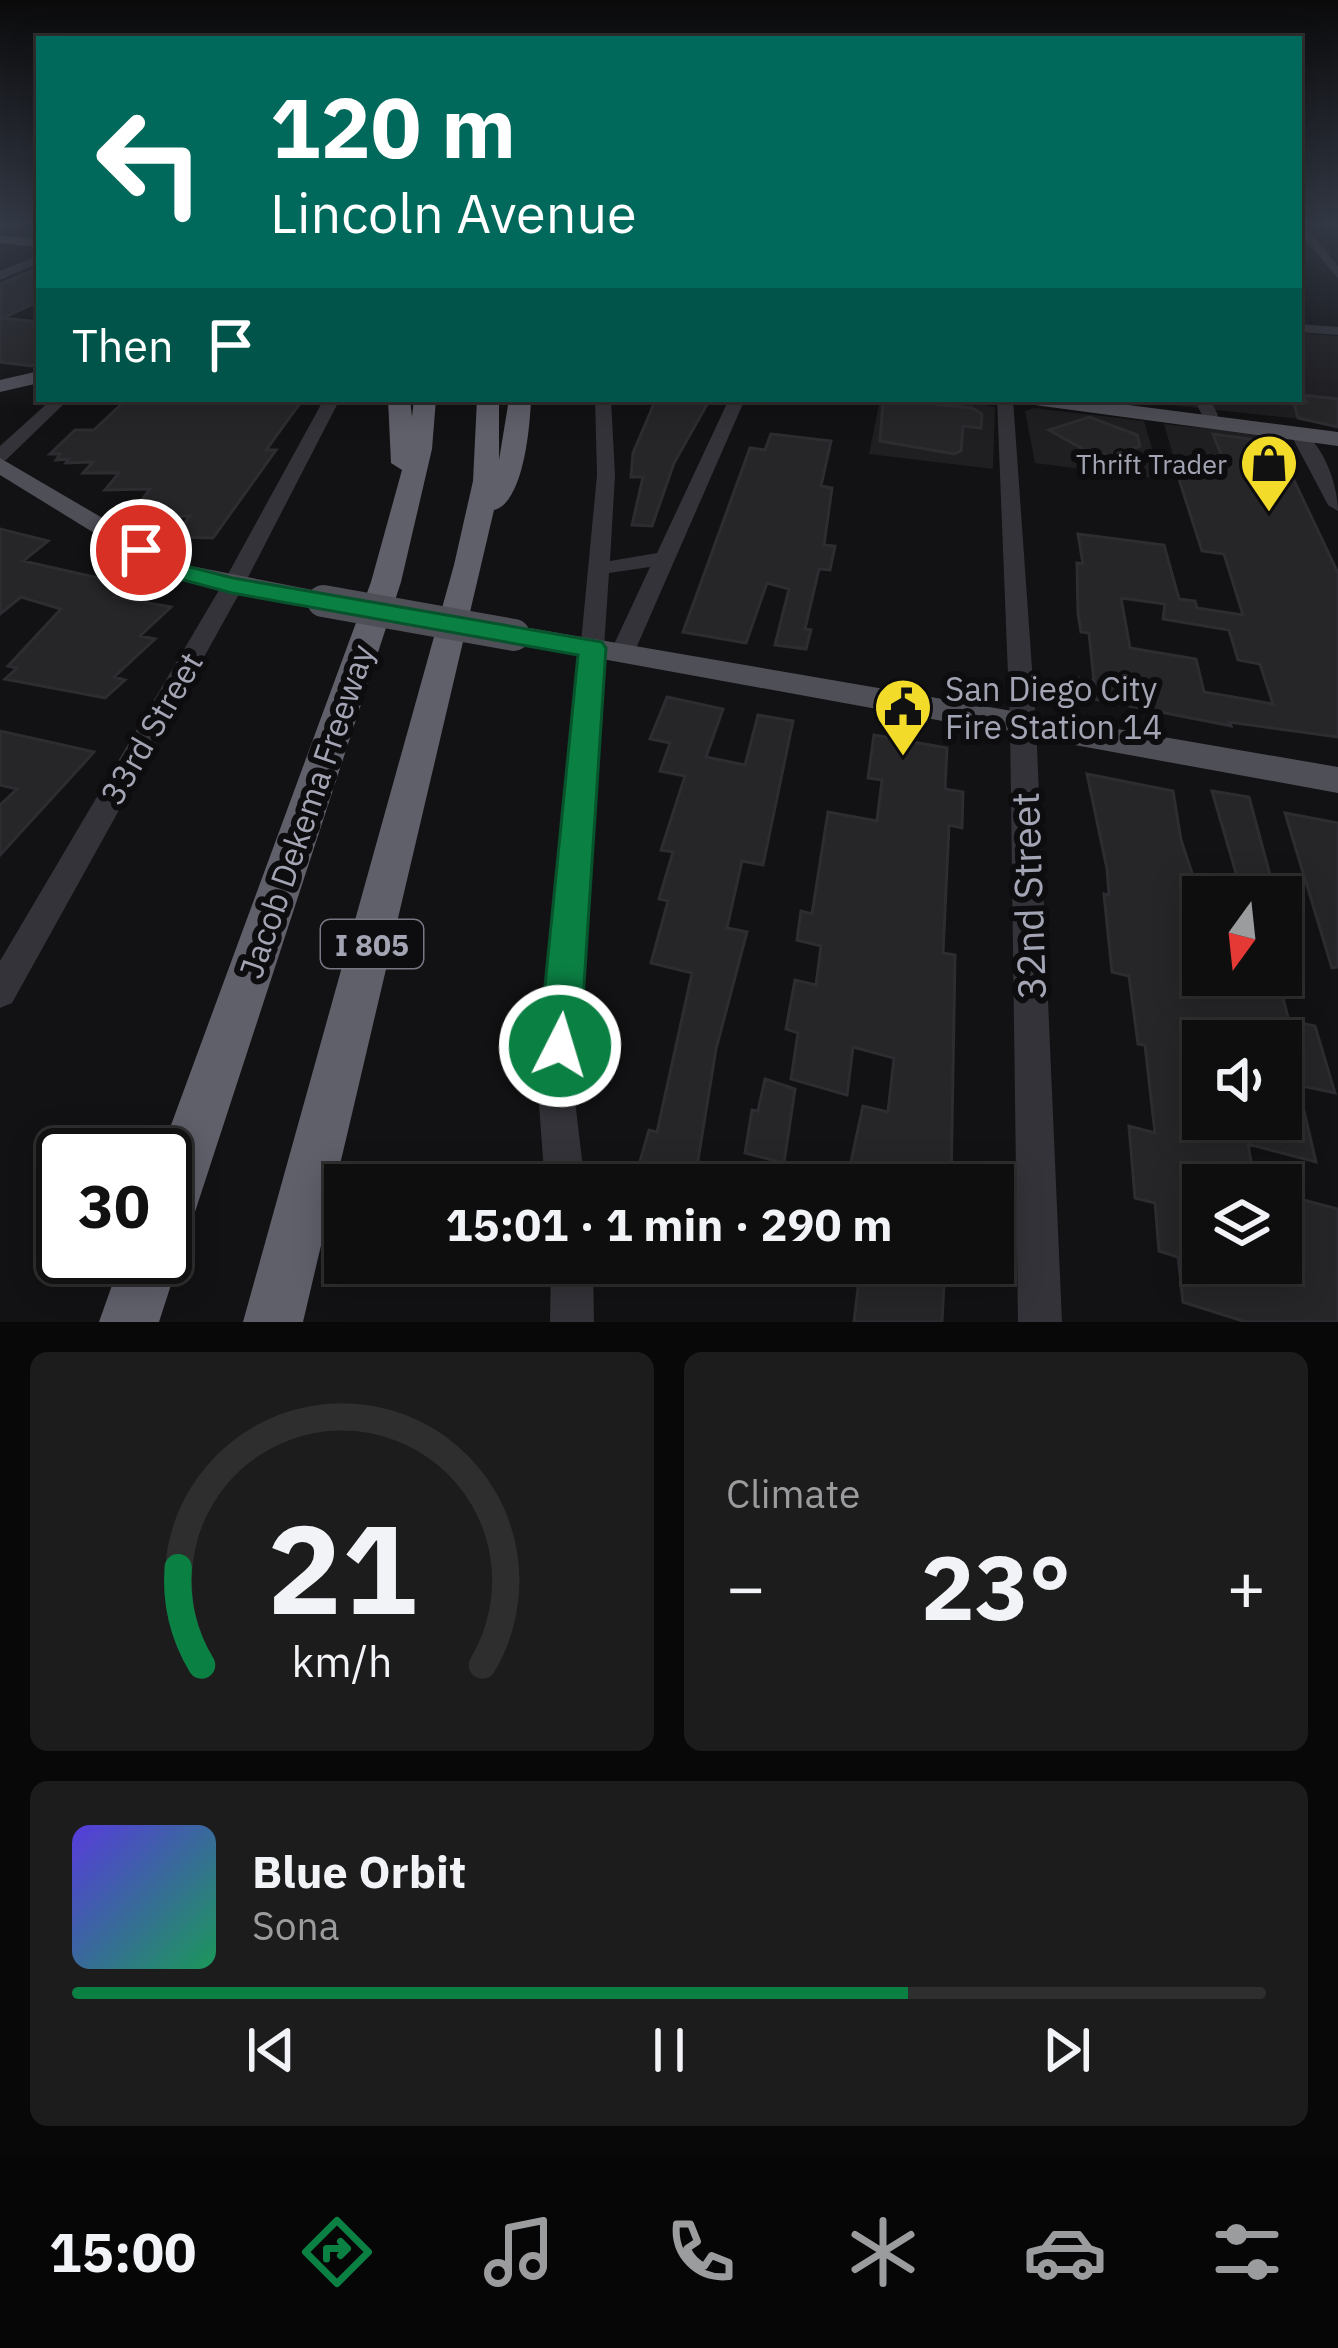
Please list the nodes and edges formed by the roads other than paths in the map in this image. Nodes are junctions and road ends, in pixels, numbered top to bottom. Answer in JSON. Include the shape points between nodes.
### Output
{"nodes":[{"id":1,"x":1302,"y":328,"type":"edge"},
{"id":2,"x":1338,"y":331,"type":"edge"},
{"id":3,"x":36,"y":378,"type":"edge"},
{"id":4,"x":0,"y":386,"type":"edge"},
{"id":5,"x":58,"y":402,"type":"edge"},
{"id":6,"x":330,"y":402,"type":"edge"},
{"id":7,"x":399,"y":402,"type":"edge"},
{"id":8,"x":424,"y":402,"type":"edge"},
{"id":9,"x":488,"y":402,"type":"edge"},
{"id":10,"x":520,"y":402,"type":"edge"},
{"id":11,"x":606,"y":402,"type":"edge"},
{"id":12,"x":736,"y":402,"type":"edge"},
{"id":13,"x":1005,"y":402,"type":"edge"},
{"id":14,"x":1058,"y":402,"type":"edge"},
{"id":15,"x":1206,"y":407,"type":"edge"},
{"id":16,"x":1105,"y":408,"type":"junction"},
{"id":17,"x":1338,"y":430,"type":"edge"},
{"id":18,"x":1300,"y":435,"type":"junction"},
{"id":19,"x":1338,"y":440,"type":"edge"},
{"id":20,"x":0,"y":461,"type":"edge"},
{"id":21,"x":1338,"y":505,"type":"edge"},
{"id":22,"x":407,"y":507,"type":"junction"},
{"id":23,"x":666,"y":558,"type":"junction"},
{"id":24,"x":470,"y":565,"type":"junction"},
{"id":25,"x":596,"y":569,"type":"junction"},
{"id":26,"x":232,"y":586,"type":"junction"},
{"id":27,"x":607,"y":651,"type":"junction"},
{"id":28,"x":1024,"y":725,"type":"junction"},
{"id":29,"x":1338,"y":780,"type":"edge"},
{"id":30,"x":1,"y":991,"type":"edge"},
{"id":31,"x":192,"y":1140,"type":"edge"},
{"id":32,"x":563,"y":1164,"type":"edge"},
{"id":33,"x":142,"y":1284,"type":"edge"},
{"id":34,"x":572,"y":1284,"type":"edge"},
{"id":35,"x":129,"y":1322,"type":"edge"},
{"id":36,"x":273,"y":1322,"type":"edge"},
{"id":37,"x":572,"y":1322,"type":"edge"},
{"id":38,"x":1040,"y":1322,"type":"edge"}],
"edges":[{"from":1,"to":2,"type":"street"},
{"from":3,"to":4,"type":"main road"},
{"from":5,"to":20,"type":"street"},
{"from":6,"to":26,"type":"street","name":"33rd Street"},
{"from":7,"to":22,"type":"highway"},
{"from":8,"to":22,"type":"highway","name":"Jacob Dekema Freeway"},
{"from":9,"to":24,"type":"highway","number":"I 805","via":[[486,481]]},
{"from":10,"to":24,"type":"highway","via":[[517,446]]},
{"from":11,"to":25,"type":"street"},
{"from":12,"to":23,"type":"street"},
{"from":13,"to":28,"type":"street","name":"32nd Street"},
{"from":14,"to":16,"type":"main road"},
{"from":15,"to":16,"type":"main road"},
{"from":15,"to":17,"type":"main road"},
{"from":16,"to":18,"type":"main road"},
{"from":18,"to":19,"type":"main road"},
{"from":18,"to":21,"type":"street"},
{"from":20,"to":26,"type":"main road","via":[[173,570]]},
{"from":22,"to":31,"type":"highway","name":"Jacob Dekema Freeway"},
{"from":23,"to":25,"type":"street"},
{"from":23,"to":27,"type":"street"},
{"from":24,"to":36,"type":"highway","number":"I 805"},
{"from":25,"to":27,"type":"street"},
{"from":26,"to":27,"type":"main road","bridge":true},
{"from":26,"to":30,"type":"street","name":"33rd Street"},
{"from":27,"to":28,"type":"main road"},
{"from":27,"to":32,"type":"street","via":[[556,1092]]},
{"from":28,"to":29,"type":"main road"},
{"from":28,"to":38,"type":"street","name":"32nd Street"},
{"from":33,"to":35,"type":"highway"},
{"from":34,"to":37,"type":"street"}]}
